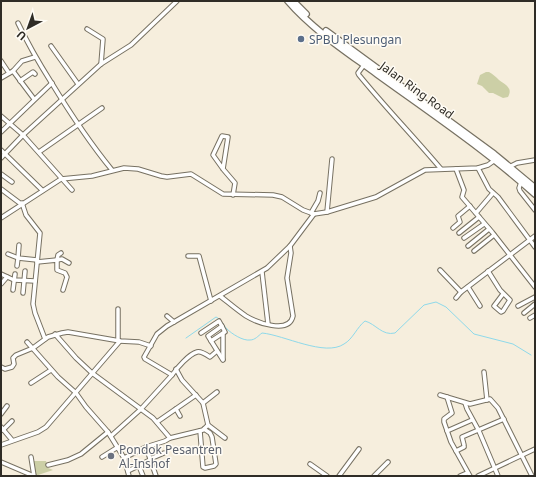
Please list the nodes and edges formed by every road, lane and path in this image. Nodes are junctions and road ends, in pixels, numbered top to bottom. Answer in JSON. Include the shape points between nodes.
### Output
{"nodes":[{"id":1,"x":177,"y":1,"type":"edge"},
{"id":2,"x":288,"y":1,"type":"edge"},
{"id":3,"x":293,"y":1,"type":"edge"},
{"id":4,"x":18,"y":23,"type":"dead end"},
{"id":5,"x":87,"y":28,"type":"dead end"},
{"id":6,"x":51,"y":46,"type":"dead end"},
{"id":7,"x":346,"y":49,"type":"junction"},
{"id":8,"x":35,"y":57,"type":"junction"},
{"id":9,"x":1,"y":61,"type":"edge"},
{"id":10,"x":101,"y":64,"type":"junction"},
{"id":11,"x":364,"y":65,"type":"junction"},
{"id":12,"x":13,"y":71,"type":"junction"},
{"id":13,"x":9,"y":73,"type":"junction"},
{"id":14,"x":35,"y":74,"type":"dead end"},
{"id":15,"x":1,"y":78,"type":"edge"},
{"id":16,"x":20,"y":81,"type":"junction"},
{"id":17,"x":52,"y":83,"type":"junction"},
{"id":18,"x":78,"y":84,"type":"junction"},
{"id":19,"x":34,"y":99,"type":"junction"},
{"id":20,"x":61,"y":100,"type":"junction"},
{"id":21,"x":102,"y":108,"type":"dead end"},
{"id":22,"x":1,"y":116,"type":"edge"},
{"id":23,"x":10,"y":124,"type":"junction"},
{"id":24,"x":78,"y":125,"type":"junction"},
{"id":25,"x":1,"y":132,"type":"edge"},
{"id":26,"x":22,"y":135,"type":"junction"},
{"id":27,"x":1,"y":150,"type":"edge"},
{"id":28,"x":38,"y":152,"type":"junction"},
{"id":29,"x":6,"y":154,"type":"junction"},
{"id":30,"x":1,"y":158,"type":"edge"},
{"id":31,"x":332,"y":159,"type":"dead end"},
{"id":32,"x":495,"y":160,"type":"junction"},
{"id":33,"x":535,"y":160,"type":"edge"},
{"id":34,"x":509,"y":167,"type":"junction"},
{"id":35,"x":478,"y":168,"type":"junction"},
{"id":36,"x":223,"y":169,"type":"junction"},
{"id":37,"x":441,"y":169,"type":"junction"},
{"id":38,"x":456,"y":169,"type":"junction"},
{"id":39,"x":112,"y":170,"type":"junction"},
{"id":40,"x":1,"y":174,"type":"edge"},
{"id":41,"x":61,"y":179,"type":"junction"},
{"id":42,"x":12,"y":182,"type":"dead end"},
{"id":43,"x":521,"y":182,"type":"junction"},
{"id":44,"x":535,"y":188,"type":"edge"},
{"id":45,"x":1,"y":189,"type":"edge"},
{"id":46,"x":42,"y":190,"type":"junction"},
{"id":47,"x":72,"y":190,"type":"dead end"},
{"id":48,"x":320,"y":193,"type":"dead end"},
{"id":49,"x":493,"y":193,"type":"junction"},
{"id":50,"x":535,"y":194,"type":"edge"},
{"id":51,"x":233,"y":195,"type":"junction"},
{"id":52,"x":22,"y":203,"type":"junction"},
{"id":53,"x":470,"y":206,"type":"junction"},
{"id":54,"x":535,"y":210,"type":"edge"},
{"id":55,"x":327,"y":212,"type":"junction"},
{"id":56,"x":476,"y":213,"type":"junction"},
{"id":57,"x":313,"y":214,"type":"junction"},
{"id":58,"x":479,"y":217,"type":"junction"},
{"id":59,"x":1,"y":218,"type":"edge"},
{"id":60,"x":484,"y":224,"type":"junction"},
{"id":61,"x":452,"y":228,"type":"dead end"},
{"id":62,"x":489,"y":229,"type":"junction"},
{"id":63,"x":458,"y":233,"type":"dead end"},
{"id":64,"x":494,"y":235,"type":"junction"},
{"id":65,"x":535,"y":236,"type":"edge"},
{"id":66,"x":464,"y":238,"type":"dead end"},
{"id":67,"x":529,"y":240,"type":"junction"},
{"id":68,"x":19,"y":245,"type":"dead end"},
{"id":69,"x":290,"y":246,"type":"junction"},
{"id":70,"x":468,"y":246,"type":"dead end"},
{"id":71,"x":535,"y":247,"type":"edge"},
{"id":72,"x":474,"y":251,"type":"dead end"},
{"id":73,"x":61,"y":253,"type":"dead end"},
{"id":74,"x":8,"y":254,"type":"dead end"},
{"id":75,"x":509,"y":254,"type":"junction"},
{"id":76,"x":188,"y":256,"type":"dead end"},
{"id":77,"x":18,"y":258,"type":"junction"},
{"id":78,"x":57,"y":260,"type":"junction"},
{"id":79,"x":37,"y":261,"type":"junction"},
{"id":80,"x":69,"y":263,"type":"dead end"},
{"id":81,"x":17,"y":266,"type":"dead end"},
{"id":82,"x":440,"y":270,"type":"dead end"},
{"id":83,"x":25,"y":271,"type":"dead end"},
{"id":84,"x":488,"y":271,"type":"junction"},
{"id":85,"x":262,"y":272,"type":"junction"},
{"id":86,"x":1,"y":274,"type":"edge"},
{"id":87,"x":15,"y":274,"type":"dead end"},
{"id":88,"x":6,"y":277,"type":"junction"},
{"id":89,"x":14,"y":280,"type":"junction"},
{"id":90,"x":24,"y":281,"type":"junction"},
{"id":91,"x":35,"y":281,"type":"junction"},
{"id":92,"x":533,"y":281,"type":"edge"},
{"id":93,"x":1,"y":284,"type":"edge"},
{"id":94,"x":468,"y":287,"type":"junction"},
{"id":95,"x":535,"y":287,"type":"edge"},
{"id":96,"x":12,"y":290,"type":"dead end"},
{"id":97,"x":63,"y":290,"type":"dead end"},
{"id":98,"x":461,"y":292,"type":"junction"},
{"id":99,"x":23,"y":293,"type":"dead end"},
{"id":100,"x":503,"y":294,"type":"junction"},
{"id":101,"x":220,"y":296,"type":"junction"},
{"id":102,"x":535,"y":297,"type":"edge"},
{"id":103,"x":456,"y":298,"type":"dead end"},
{"id":104,"x":210,"y":302,"type":"junction"},
{"id":105,"x":535,"y":304,"type":"edge"},
{"id":106,"x":480,"y":306,"type":"dead end"},
{"id":107,"x":518,"y":306,"type":"dead end"},
{"id":108,"x":118,"y":309,"type":"dead end"},
{"id":109,"x":184,"y":310,"type":"dead end"},
{"id":110,"x":524,"y":313,"type":"dead end"},
{"id":111,"x":187,"y":315,"type":"junction"},
{"id":112,"x":535,"y":315,"type":"edge"},
{"id":113,"x":167,"y":316,"type":"dead end"},
{"id":114,"x":530,"y":318,"type":"dead end"},
{"id":115,"x":174,"y":322,"type":"junction"},
{"id":116,"x":268,"y":324,"type":"junction"},
{"id":117,"x":222,"y":326,"type":"junction"},
{"id":118,"x":201,"y":333,"type":"dead end"},
{"id":119,"x":223,"y":333,"type":"junction"},
{"id":120,"x":55,"y":334,"type":"junction"},
{"id":121,"x":45,"y":339,"type":"junction"},
{"id":122,"x":119,"y":340,"type":"junction"},
{"id":123,"x":211,"y":341,"type":"junction"},
{"id":124,"x":27,"y":342,"type":"dead end"},
{"id":125,"x":151,"y":346,"type":"junction"},
{"id":126,"x":32,"y":348,"type":"junction"},
{"id":127,"x":217,"y":351,"type":"junction"},
{"id":128,"x":139,"y":356,"type":"dead end"},
{"id":129,"x":144,"y":358,"type":"junction"},
{"id":130,"x":1,"y":367,"type":"edge"},
{"id":131,"x":176,"y":369,"type":"junction"},
{"id":132,"x":52,"y":370,"type":"junction"},
{"id":133,"x":484,"y":372,"type":"dead end"},
{"id":134,"x":92,"y":373,"type":"junction"},
{"id":135,"x":172,"y":375,"type":"junction"},
{"id":136,"x":31,"y":383,"type":"dead end"},
{"id":137,"x":217,"y":392,"type":"dead end"},
{"id":138,"x":76,"y":393,"type":"junction"},
{"id":139,"x":196,"y":395,"type":"junction"},
{"id":140,"x":440,"y":395,"type":"dead end"},
{"id":141,"x":447,"y":397,"type":"junction"},
{"id":142,"x":487,"y":400,"type":"junction"},
{"id":143,"x":465,"y":402,"type":"junction"},
{"id":144,"x":202,"y":403,"type":"junction"},
{"id":145,"x":7,"y":406,"type":"dead end"},
{"id":146,"x":141,"y":409,"type":"junction"},
{"id":147,"x":176,"y":409,"type":"junction"},
{"id":148,"x":1,"y":414,"type":"edge"},
{"id":149,"x":180,"y":416,"type":"dead end"},
{"id":150,"x":504,"y":419,"type":"junction"},
{"id":151,"x":472,"y":420,"type":"junction"},
{"id":152,"x":12,"y":421,"type":"dead end"},
{"id":153,"x":157,"y":422,"type":"junction"},
{"id":154,"x":208,"y":425,"type":"junction"},
{"id":155,"x":2,"y":429,"type":"edge"},
{"id":156,"x":204,"y":429,"type":"junction"},
{"id":157,"x":200,"y":431,"type":"junction"},
{"id":158,"x":447,"y":431,"type":"junction"},
{"id":159,"x":479,"y":431,"type":"junction"},
{"id":160,"x":110,"y":434,"type":"junction"},
{"id":161,"x":170,"y":438,"type":"junction"},
{"id":162,"x":225,"y":438,"type":"dead end"},
{"id":163,"x":12,"y":440,"type":"junction"},
{"id":164,"x":1,"y":445,"type":"edge"},
{"id":165,"x":118,"y":447,"type":"junction"},
{"id":166,"x":146,"y":447,"type":"junction"},
{"id":167,"x":359,"y":448,"type":"dead end"},
{"id":168,"x":535,"y":449,"type":"edge"},
{"id":169,"x":456,"y":451,"type":"junction"},
{"id":170,"x":164,"y":453,"type":"dead end"},
{"id":171,"x":522,"y":456,"type":"junction"},
{"id":172,"x":31,"y":457,"type":"dead end"},
{"id":173,"x":102,"y":457,"type":"dead end"},
{"id":174,"x":124,"y":458,"type":"junction"},
{"id":175,"x":150,"y":460,"type":"junction"},
{"id":176,"x":1,"y":462,"type":"edge"},
{"id":177,"x":388,"y":462,"type":"dead end"},
{"id":178,"x":310,"y":464,"type":"dead end"},
{"id":179,"x":48,"y":465,"type":"dead end"},
{"id":180,"x":139,"y":466,"type":"junction"},
{"id":181,"x":495,"y":468,"type":"junction"},
{"id":182,"x":535,"y":470,"type":"edge"},
{"id":183,"x":128,"y":471,"type":"junction"},
{"id":184,"x":468,"y":474,"type":"edge"},
{"id":185,"x":531,"y":474,"type":"edge"},
{"id":186,"x":34,"y":476,"type":"edge"},
{"id":187,"x":129,"y":476,"type":"edge"},
{"id":188,"x":143,"y":476,"type":"edge"},
{"id":189,"x":156,"y":476,"type":"edge"},
{"id":190,"x":327,"y":476,"type":"edge"},
{"id":191,"x":339,"y":476,"type":"edge"},
{"id":192,"x":374,"y":476,"type":"edge"},
{"id":193,"x":460,"y":476,"type":"edge"},
{"id":194,"x":478,"y":476,"type":"edge"},
{"id":195,"x":498,"y":476,"type":"edge"}],
"edges":[{"from":1,"to":10,"type":"street","via":[[131,46]]},
{"from":2,"to":7,"type":"highway","name":"Jalan Ring Road","via":[[312,24]]},
{"from":3,"to":7,"type":"highway","name":"Jalan Ring Road"},
{"from":4,"to":8,"type":"street"},
{"from":5,"to":10,"type":"street","via":[[103,39]]},
{"from":6,"to":18,"type":"street"},
{"from":7,"to":11,"type":"highway","name":"Jalan Ring Road"},
{"from":7,"to":34,"type":"highway","name":"Jalan Ring Road"},
{"from":8,"to":12,"type":"street","via":[[22,62]]},
{"from":8,"to":17,"type":"street"},
{"from":9,"to":13,"type":"street"},
{"from":10,"to":18,"type":"street"},
{"from":11,"to":32,"type":"highway","name":"Jalan Ring Road"},
{"from":11,"to":37,"type":"street","via":[[359,75]]},
{"from":12,"to":13,"type":"street"},
{"from":12,"to":16,"type":"street"},
{"from":13,"to":15,"type":"street"},
{"from":14,"to":16,"type":"street","via":[[32,72]]},
{"from":16,"to":19,"type":"street"},
{"from":17,"to":19,"type":"street"},
{"from":17,"to":20,"type":"street"},
{"from":18,"to":20,"type":"street"},
{"from":19,"to":23,"type":"street"},
{"from":20,"to":24,"type":"street"},
{"from":20,"to":26,"type":"street"},
{"from":21,"to":24,"type":"street"},
{"from":22,"to":23,"type":"street"},
{"from":23,"to":25,"type":"street"},
{"from":23,"to":26,"type":"street"},
{"from":24,"to":28,"type":"street"},
{"from":24,"to":39,"type":"street"},
{"from":26,"to":28,"type":"street"},
{"from":26,"to":29,"type":"street"},
{"from":27,"to":29,"type":"street"},
{"from":28,"to":41,"type":"street"},
{"from":29,"to":30,"type":"street"},
{"from":29,"to":46,"type":"street"},
{"from":31,"to":55,"type":"street"},
{"from":32,"to":35,"type":"street"},
{"from":32,"to":43,"type":"highway","name":"Jalan Ring Road"},
{"from":33,"to":34,"type":"street"},
{"from":34,"to":44,"type":"highway","name":"Jalan Ring Road"},
{"from":35,"to":38,"type":"street"},
{"from":35,"to":49,"type":"street"},
{"from":36,"to":36,"type":"street","via":[[213,154],[222,136],[228,137]]},
{"from":36,"to":51,"type":"street","via":[[235,183]]},
{"from":37,"to":38,"type":"street"},
{"from":37,"to":55,"type":"street","via":[[425,170],[376,196]]},
{"from":38,"to":53,"type":"street","via":[[464,190],[462,197]]},
{"from":39,"to":41,"type":"street","via":[[92,176]]},
{"from":39,"to":51,"type":"street","via":[[135,168],[166,177],[191,174],[220,193]]},
{"from":40,"to":42,"type":"street"},
{"from":41,"to":46,"type":"street"},
{"from":41,"to":47,"type":"street"},
{"from":43,"to":50,"type":"highway","name":"Jalan Ring Road"},
{"from":43,"to":54,"type":"street","via":[[521,194]]},
{"from":45,"to":52,"type":"street"},
{"from":46,"to":52,"type":"street"},
{"from":48,"to":57,"type":"street"},
{"from":49,"to":56,"type":"street"},
{"from":49,"to":67,"type":"street","via":[[501,200]]},
{"from":51,"to":57,"type":"street","via":[[278,196]]},
{"from":52,"to":59,"type":"street"},
{"from":52,"to":79,"type":"street","via":[[26,215],[40,233]]},
{"from":53,"to":56,"type":"street"},
{"from":53,"to":61,"type":"street","via":[[458,216],[460,222]]},
{"from":55,"to":57,"type":"street"},
{"from":56,"to":58,"type":"street"},
{"from":57,"to":69,"type":"street"},
{"from":58,"to":60,"type":"street"},
{"from":58,"to":63,"type":"street"},
{"from":60,"to":62,"type":"street"},
{"from":60,"to":66,"type":"street"},
{"from":62,"to":64,"type":"street"},
{"from":62,"to":70,"type":"street"},
{"from":64,"to":72,"type":"street"},
{"from":64,"to":75,"type":"street"},
{"from":65,"to":67,"type":"street"},
{"from":67,"to":71,"type":"street"},
{"from":67,"to":75,"type":"street"},
{"from":68,"to":77,"type":"street"},
{"from":69,"to":85,"type":"street"},
{"from":69,"to":116,"type":"street","via":[[287,278],[293,319],[284,326]]},
{"from":73,"to":78,"type":"street"},
{"from":74,"to":77,"type":"street"},
{"from":75,"to":84,"type":"street"},
{"from":75,"to":92,"type":"street"},
{"from":76,"to":104,"type":"street","via":[[199,258]]},
{"from":77,"to":79,"type":"street"},
{"from":77,"to":81,"type":"street"},
{"from":78,"to":79,"type":"street"},
{"from":78,"to":80,"type":"street","via":[[62,259]]},
{"from":78,"to":97,"type":"street","via":[[57,270],[67,277]]},
{"from":79,"to":91,"type":"street"},
{"from":82,"to":98,"type":"street"},
{"from":83,"to":90,"type":"street"},
{"from":84,"to":94,"type":"street"},
{"from":84,"to":100,"type":"street"},
{"from":85,"to":101,"type":"street"},
{"from":85,"to":116,"type":"street"},
{"from":86,"to":88,"type":"street"},
{"from":87,"to":89,"type":"street"},
{"from":88,"to":89,"type":"street"},
{"from":88,"to":93,"type":"street"},
{"from":89,"to":90,"type":"street"},
{"from":89,"to":96,"type":"street"},
{"from":90,"to":91,"type":"street"},
{"from":90,"to":99,"type":"street"},
{"from":91,"to":121,"type":"street","via":[[35,313]]},
{"from":92,"to":95,"type":"street"},
{"from":94,"to":98,"type":"street"},
{"from":94,"to":106,"type":"street"},
{"from":98,"to":103,"type":"street"},
{"from":100,"to":100,"type":"street","via":[[494,306],[501,312],[510,301]]},
{"from":101,"to":104,"type":"street"},
{"from":101,"to":116,"type":"street","via":[[247,316]]},
{"from":102,"to":107,"type":"street"},
{"from":104,"to":111,"type":"street"},
{"from":105,"to":110,"type":"street"},
{"from":108,"to":122,"type":"street"},
{"from":109,"to":111,"type":"street"},
{"from":111,"to":115,"type":"street"},
{"from":112,"to":114,"type":"street"},
{"from":113,"to":115,"type":"street"},
{"from":115,"to":125,"type":"street","via":[[157,334]]},
{"from":117,"to":118,"type":"street","via":[[218,321]]},
{"from":117,"to":119,"type":"street","via":[[225,332]]},
{"from":117,"to":123,"type":"street","via":[[208,336]]},
{"from":119,"to":123,"type":"street"},
{"from":119,"to":127,"type":"street","via":[[222,360]]},
{"from":120,"to":121,"type":"street"},
{"from":120,"to":122,"type":"street","via":[[73,332]]},
{"from":120,"to":134,"type":"street"},
{"from":121,"to":126,"type":"street"},
{"from":122,"to":125,"type":"street"},
{"from":122,"to":134,"type":"street"},
{"from":123,"to":127,"type":"street"},
{"from":124,"to":126,"type":"street"},
{"from":125,"to":129,"type":"street"},
{"from":126,"to":130,"type":"street","via":[[14,356],[12,367]]},
{"from":126,"to":132,"type":"street"},
{"from":127,"to":131,"type":"street","via":[[210,357],[198,352]]},
{"from":128,"to":129,"type":"street"},
{"from":129,"to":135,"type":"street"},
{"from":131,"to":135,"type":"street"},
{"from":131,"to":139,"type":"street"},
{"from":132,"to":136,"type":"street"},
{"from":132,"to":138,"type":"street"},
{"from":133,"to":142,"type":"street"},
{"from":134,"to":138,"type":"street"},
{"from":134,"to":146,"type":"street"},
{"from":135,"to":146,"type":"street"},
{"from":137,"to":144,"type":"street"},
{"from":138,"to":160,"type":"street"},
{"from":138,"to":163,"type":"street","via":[[43,429]]},
{"from":139,"to":144,"type":"street"},
{"from":139,"to":147,"type":"street"},
{"from":140,"to":141,"type":"street"},
{"from":141,"to":143,"type":"street"},
{"from":141,"to":158,"type":"street","via":[[452,413],[444,419]]},
{"from":142,"to":143,"type":"street"},
{"from":142,"to":150,"type":"street","via":[[496,404]]},
{"from":143,"to":151,"type":"street"},
{"from":144,"to":154,"type":"street"},
{"from":145,"to":148,"type":"street"},
{"from":146,"to":153,"type":"street"},
{"from":146,"to":160,"type":"street"},
{"from":147,"to":149,"type":"street"},
{"from":147,"to":153,"type":"street"},
{"from":150,"to":159,"type":"street"},
{"from":150,"to":171,"type":"street"},
{"from":151,"to":158,"type":"street"},
{"from":151,"to":159,"type":"street"},
{"from":152,"to":155,"type":"street"},
{"from":153,"to":161,"type":"street"},
{"from":154,"to":156,"type":"street"},
{"from":154,"to":162,"type":"street"},
{"from":155,"to":163,"type":"street"},
{"from":156,"to":157,"type":"street"},
{"from":156,"to":157,"type":"street","via":[[212,437],[216,465],[214,466],[204,467]]},
{"from":157,"to":161,"type":"street"},
{"from":158,"to":169,"type":"street"},
{"from":159,"to":169,"type":"street","via":[[462,437],[464,446]]},
{"from":159,"to":181,"type":"street"},
{"from":160,"to":165,"type":"street"},
{"from":160,"to":179,"type":"street","via":[[81,454]]},
{"from":161,"to":166,"type":"street"},
{"from":163,"to":164,"type":"street"},
{"from":165,"to":173,"type":"street"},
{"from":165,"to":174,"type":"street"},
{"from":166,"to":174,"type":"street"},
{"from":166,"to":175,"type":"street"},
{"from":167,"to":191,"type":"street"},
{"from":168,"to":171,"type":"street"},
{"from":169,"to":184,"type":"street"},
{"from":170,"to":175,"type":"street"},
{"from":171,"to":181,"type":"street"},
{"from":171,"to":185,"type":"street"},
{"from":172,"to":186,"type":"street"},
{"from":174,"to":183,"type":"street"},
{"from":175,"to":180,"type":"street"},
{"from":175,"to":189,"type":"street"},
{"from":176,"to":186,"type":"street"},
{"from":177,"to":192,"type":"street"},
{"from":178,"to":190,"type":"street"},
{"from":180,"to":183,"type":"street"},
{"from":180,"to":188,"type":"street"},
{"from":181,"to":194,"type":"street"},
{"from":181,"to":195,"type":"street"},
{"from":182,"to":185,"type":"street"},
{"from":183,"to":187,"type":"street"},
{"from":184,"to":193,"type":"street"}]}
